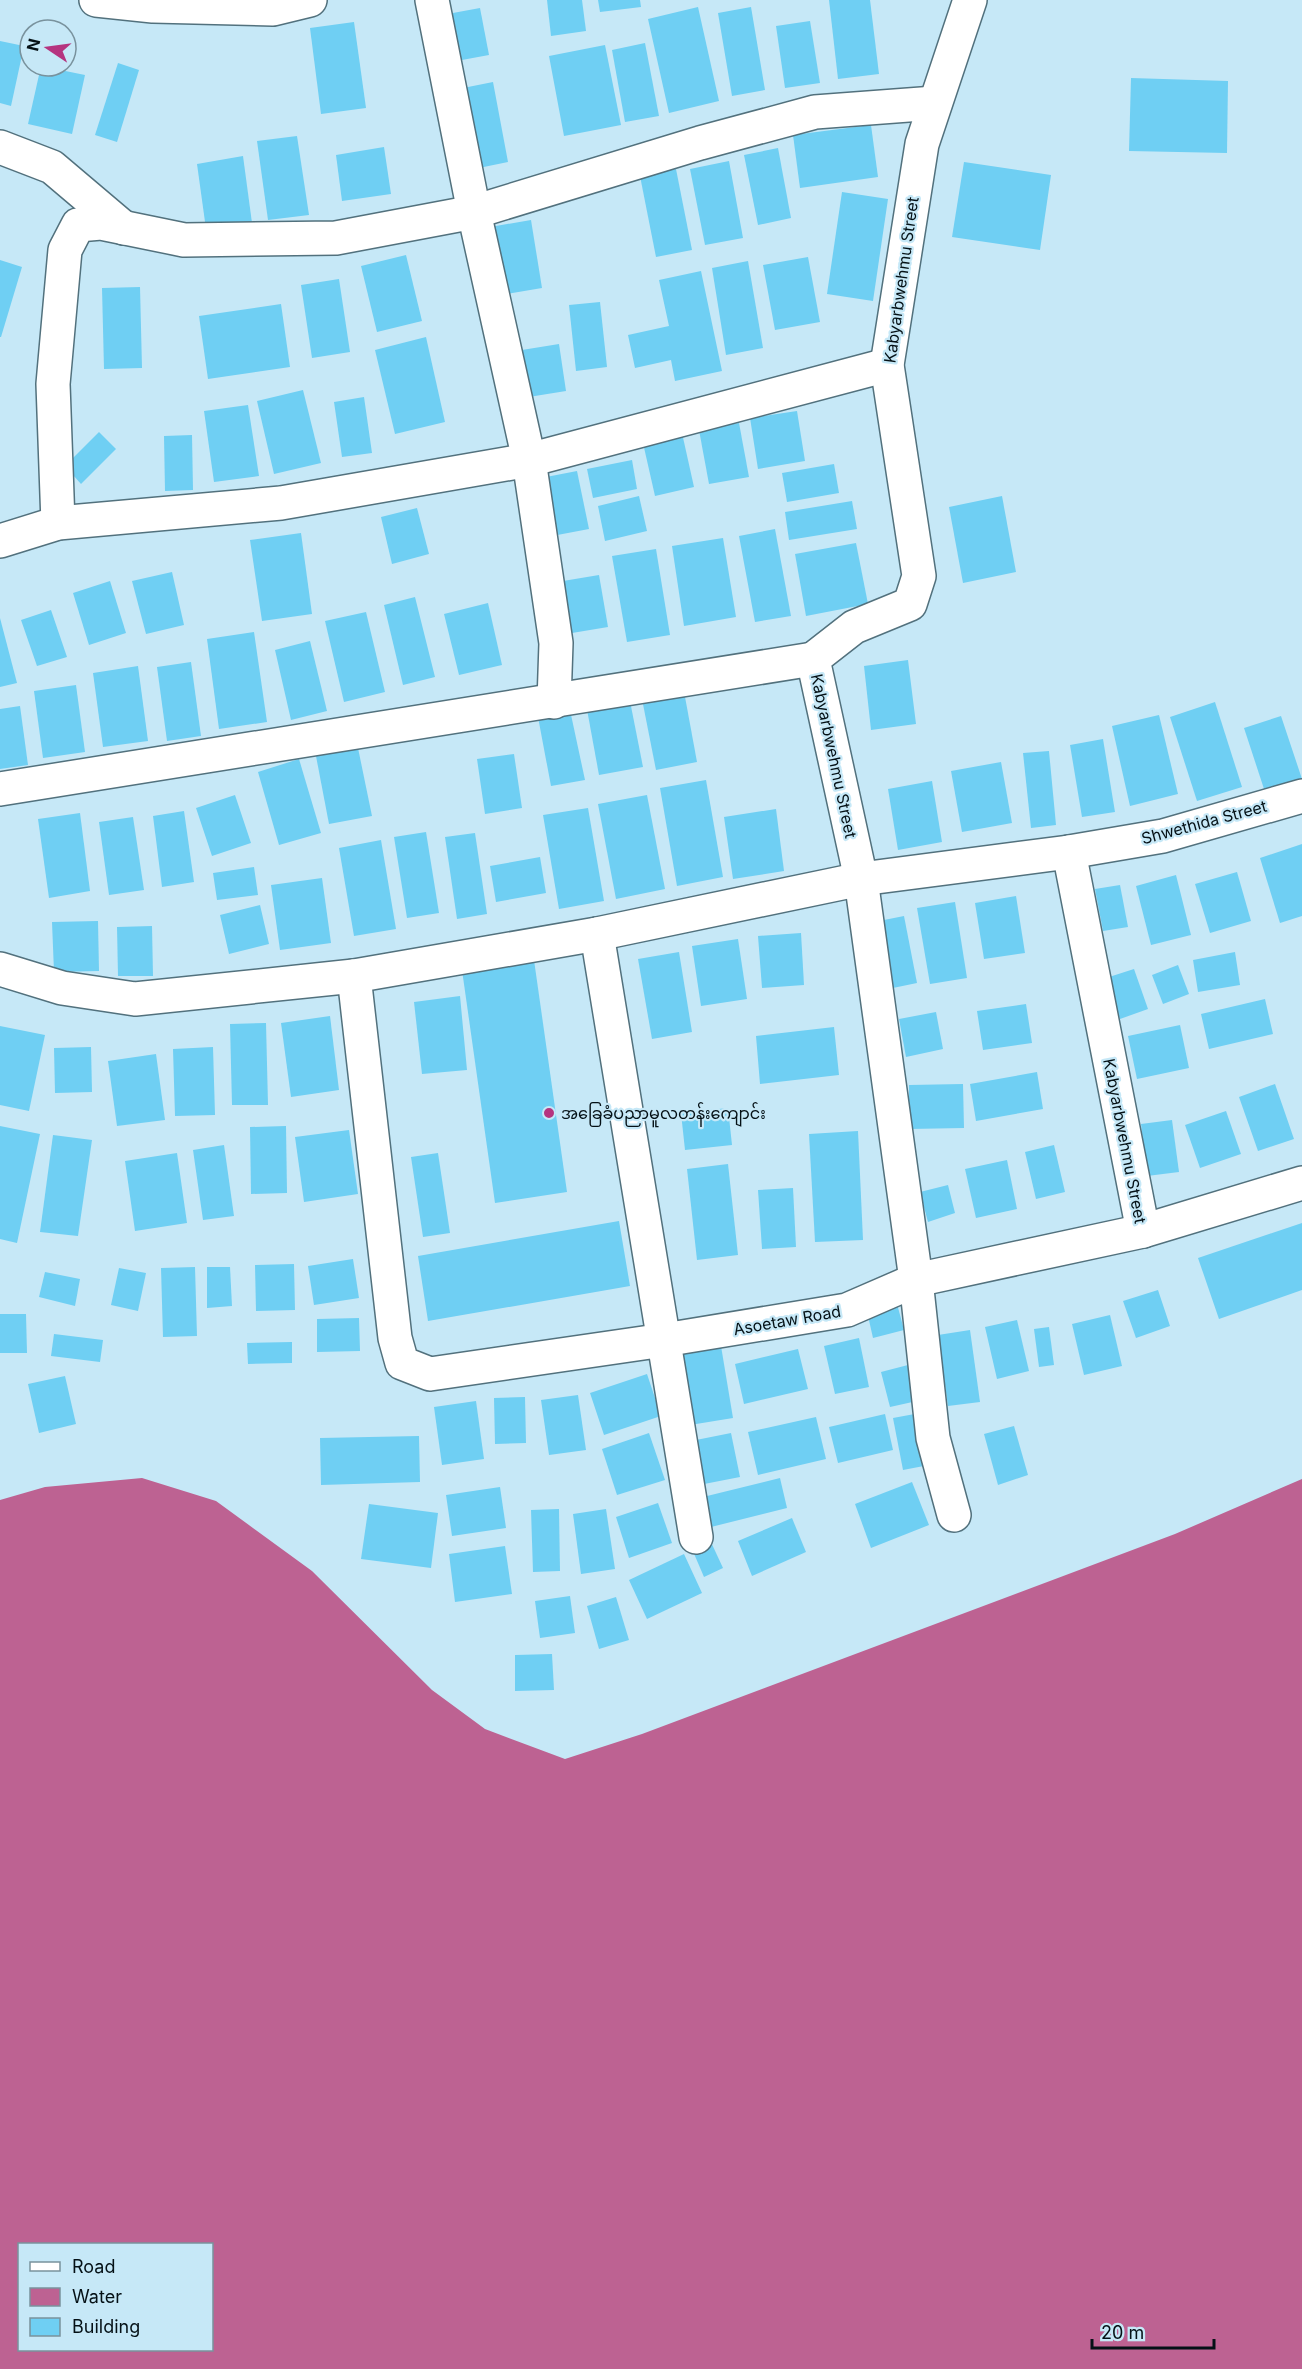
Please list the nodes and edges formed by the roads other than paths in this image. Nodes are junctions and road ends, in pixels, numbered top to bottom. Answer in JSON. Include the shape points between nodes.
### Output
{"nodes":[{"id":1,"x":96,"y":0,"type":"edge"},
{"id":2,"x":310,"y":0,"type":"edge"},
{"id":3,"x":432,"y":0,"type":"edge"},
{"id":4,"x":970,"y":0,"type":"edge"},
{"id":5,"x":935,"y":103,"type":"junction"},
{"id":6,"x":0,"y":147,"type":"edge"},
{"id":7,"x":474,"y":212,"type":"junction"},
{"id":8,"x":124,"y":228,"type":"junction"},
{"id":9,"x":887,"y":364,"type":"junction"},
{"id":10,"x":529,"y":460,"type":"junction"},
{"id":11,"x":58,"y":523,"type":"junction"},
{"id":12,"x":0,"y":541,"type":"edge"},
{"id":13,"x":813,"y":659,"type":"junction"},
{"id":14,"x":554,"y":702,"type":"junction"},
{"id":15,"x":0,"y":789,"type":"edge"},
{"id":16,"x":1302,"y":796,"type":"edge"},
{"id":17,"x":1069,"y":852,"type":"junction"},
{"id":18,"x":861,"y":879,"type":"junction"},
{"id":19,"x":597,"y":934,"type":"junction"},
{"id":20,"x":0,"y":969,"type":"edge"},
{"id":21,"x":354,"y":976,"type":"junction"},
{"id":22,"x":1302,"y":1183,"type":"edge"},
{"id":23,"x":1143,"y":1232,"type":"junction"},
{"id":24,"x":915,"y":1280,"type":"junction"},
{"id":25,"x":664,"y":1340,"type":"junction"},
{"id":26,"x":954,"y":1515,"type":"dead end"},
{"id":27,"x":696,"y":1537,"type":"dead end"}],
"edges":[{"from":1,"to":2,"type":"street","via":[[153,6],[273,9]]},
{"from":3,"to":7,"type":"street"},
{"from":4,"to":5,"type":"street","name":"Kabyarbwehmu Street"},
{"from":5,"to":7,"type":"street","via":[[815,112]]},
{"from":5,"to":9,"type":"street","name":"Kabyarbwehmu Street","via":[[922,144]]},
{"from":6,"to":8,"type":"street","via":[[52,167]]},
{"from":7,"to":8,"type":"street","via":[[336,238],[184,240]]},
{"from":7,"to":10,"type":"street"},
{"from":8,"to":11,"type":"street","via":[[101,223],[78,225],[65,250],[53,384]]},
{"from":9,"to":10,"type":"street"},
{"from":9,"to":13,"type":"street","name":"Kabyarbwehmu Street","via":[[919,576],[910,604],[854,627]]},
{"from":10,"to":11,"type":"street","via":[[281,503]]},
{"from":10,"to":14,"type":"street","via":[[556,643]]},
{"from":11,"to":12,"type":"street"},
{"from":13,"to":14,"type":"street"},
{"from":13,"to":18,"type":"street","name":"Kabyarbwehmu Street"},
{"from":14,"to":15,"type":"street"},
{"from":16,"to":17,"type":"street","name":"Shwethida Street","via":[[1163,836]]},
{"from":17,"to":18,"type":"street"},
{"from":17,"to":23,"type":"street","name":"Kabyarbwehmu Street"},
{"from":18,"to":19,"type":"street"},
{"from":18,"to":24,"type":"street","name":"Kabyarbwehmu Street"},
{"from":19,"to":21,"type":"street"},
{"from":19,"to":25,"type":"street"},
{"from":20,"to":21,"type":"street","via":[[62,988],[135,999]]},
{"from":21,"to":25,"type":"street","name":"Asoetaw Road","via":[[395,1338],[402,1363],[430,1374]]},
{"from":22,"to":23,"type":"street","name":"Asoetaw Road"},
{"from":23,"to":24,"type":"street","name":"Asoetaw Road"},
{"from":24,"to":25,"type":"street","name":"Asoetaw Road","via":[[847,1310]]},
{"from":24,"to":26,"type":"street","name":"Kabyarbwehmu Street","via":[[933,1438]]},
{"from":25,"to":27,"type":"street"}]}
